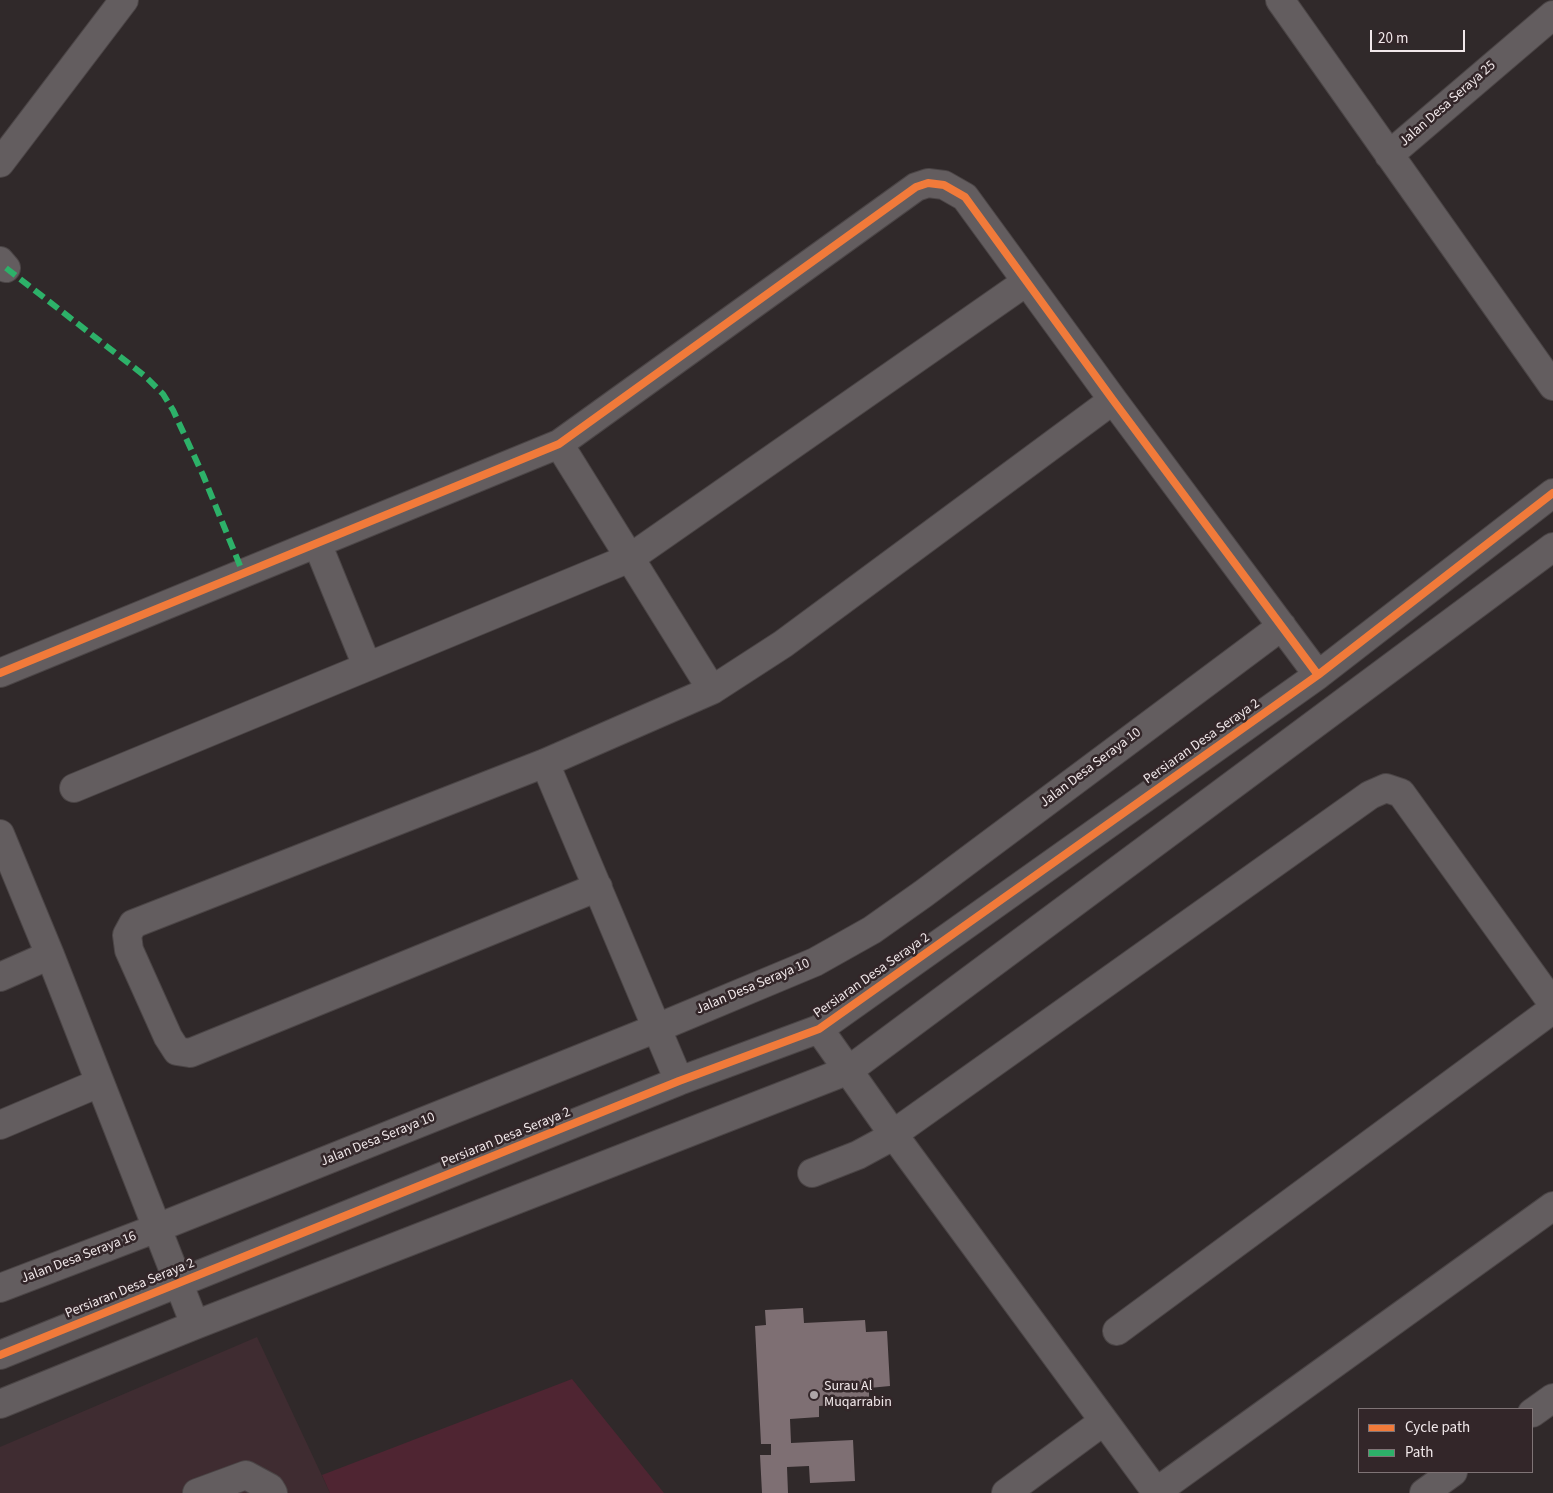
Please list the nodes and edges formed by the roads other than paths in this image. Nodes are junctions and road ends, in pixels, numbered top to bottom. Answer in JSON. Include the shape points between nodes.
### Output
{"nodes":[{"id":1,"x":124,"y":0,"type":"edge"},
{"id":2,"x":1280,"y":0,"type":"edge"},
{"id":3,"x":1553,"y":15,"type":"edge"},
{"id":4,"x":1389,"y":155,"type":"junction"},
{"id":5,"x":0,"y":163,"type":"edge"},
{"id":6,"x":1026,"y":282,"type":"junction"},
{"id":7,"x":1553,"y":386,"type":"edge"},
{"id":8,"x":1113,"y":400,"type":"junction"},
{"id":9,"x":559,"y":444,"type":"junction"},
{"id":10,"x":1553,"y":493,"type":"edge"},
{"id":11,"x":317,"y":544,"type":"junction"},
{"id":12,"x":1553,"y":547,"type":"edge"},
{"id":13,"x":630,"y":558,"type":"junction"},
{"id":14,"x":1282,"y":626,"type":"junction"},
{"id":15,"x":367,"y":666,"type":"junction"},
{"id":16,"x":0,"y":674,"type":"edge"},
{"id":17,"x":1318,"y":675,"type":"junction"},
{"id":18,"x":712,"y":690,"type":"junction"},
{"id":19,"x":545,"y":763,"type":"junction"},
{"id":20,"x":74,"y":788,"type":"dead end"},
{"id":21,"x":0,"y":834,"type":"edge"},
{"id":22,"x":598,"y":887,"type":"junction"},
{"id":23,"x":50,"y":955,"type":"junction"},
{"id":24,"x":0,"y":976,"type":"edge"},
{"id":25,"x":1553,"y":1004,"type":"edge"},
{"id":26,"x":1553,"y":1009,"type":"edge"},
{"id":27,"x":657,"y":1028,"type":"junction"},
{"id":28,"x":819,"y":1029,"type":"junction"},
{"id":29,"x":849,"y":1070,"type":"junction"},
{"id":30,"x":679,"y":1081,"type":"junction"},
{"id":31,"x":99,"y":1083,"type":"junction"},
{"id":32,"x":0,"y":1125,"type":"edge"},
{"id":33,"x":893,"y":1134,"type":"junction"},
{"id":34,"x":812,"y":1173,"type":"dead end"},
{"id":35,"x":1553,"y":1206,"type":"edge"},
{"id":36,"x":157,"y":1228,"type":"junction"},
{"id":37,"x":179,"y":1283,"type":"junction"},
{"id":38,"x":0,"y":1288,"type":"edge"},
{"id":39,"x":195,"y":1325,"type":"junction"},
{"id":40,"x":1118,"y":1331,"type":"dead end"},
{"id":41,"x":0,"y":1355,"type":"edge"},
{"id":42,"x":1553,"y":1398,"type":"edge"},
{"id":43,"x":0,"y":1404,"type":"edge"},
{"id":44,"x":1533,"y":1412,"type":"edge"},
{"id":45,"x":1104,"y":1421,"type":"junction"},
{"id":46,"x":1452,"y":1473,"type":"edge"},
{"id":47,"x":1014,"y":1491,"type":"edge"},
{"id":48,"x":1157,"y":1492,"type":"edge"},
{"id":49,"x":197,"y":1493,"type":"edge"},
{"id":50,"x":274,"y":1493,"type":"edge"},
{"id":51,"x":1424,"y":1493,"type":"edge"}],
"edges":[{"from":1,"to":5,"type":"street"},
{"from":2,"to":4,"type":"street"},
{"from":3,"to":4,"type":"street","name":"Jalan Desa Seraya 25"},
{"from":4,"to":7,"type":"street"},
{"from":6,"to":8,"type":"street"},
{"from":6,"to":9,"type":"street","via":[[965,197],[944,185],[928,183],[916,187]]},
{"from":6,"to":13,"type":"street"},
{"from":8,"to":14,"type":"street"},
{"from":8,"to":18,"type":"street","via":[[783,644]]},
{"from":9,"to":11,"type":"street"},
{"from":9,"to":13,"type":"street"},
{"from":10,"to":17,"type":"street","name":"Persiaran Desa Seraya 2"},
{"from":11,"to":15,"type":"street"},
{"from":11,"to":16,"type":"street"},
{"from":12,"to":29,"type":"street"},
{"from":13,"to":15,"type":"street"},
{"from":13,"to":18,"type":"street"},
{"from":14,"to":17,"type":"street"},
{"from":14,"to":27,"type":"street","name":"Jalan Desa Seraya 10","via":[[872,930],[815,962]]},
{"from":15,"to":20,"type":"street"},
{"from":17,"to":28,"type":"street","name":"Persiaran Desa Seraya 2"},
{"from":18,"to":19,"type":"street"},
{"from":19,"to":22,"type":"street"},
{"from":19,"to":22,"type":"street","via":[[133,924],[127,935],[130,950],[168,1037],[177,1051],[190,1053]]},
{"from":21,"to":23,"type":"street"},
{"from":22,"to":27,"type":"street"},
{"from":23,"to":24,"type":"street"},
{"from":23,"to":31,"type":"street"},
{"from":25,"to":33,"type":"street","via":[[1401,793],[1386,788],[1370,795]]},
{"from":26,"to":40,"type":"street"},
{"from":27,"to":30,"type":"street"},
{"from":27,"to":36,"type":"street","name":"Jalan Desa Seraya 10"},
{"from":28,"to":29,"type":"street"},
{"from":28,"to":30,"type":"street","name":"Persiaran Desa Seraya 2"},
{"from":29,"to":33,"type":"street"},
{"from":29,"to":39,"type":"street"},
{"from":30,"to":37,"type":"street","name":"Persiaran Desa Seraya 2"},
{"from":31,"to":32,"type":"street"},
{"from":31,"to":36,"type":"street"},
{"from":33,"to":34,"type":"street","via":[[858,1155]]},
{"from":33,"to":45,"type":"street"},
{"from":35,"to":48,"type":"street"},
{"from":36,"to":37,"type":"street"},
{"from":36,"to":38,"type":"street","name":"Jalan Desa Seraya 16"},
{"from":37,"to":39,"type":"street"},
{"from":37,"to":41,"type":"street","name":"Persiaran Desa Seraya 2"},
{"from":39,"to":43,"type":"street"},
{"from":42,"to":44,"type":"street"},
{"from":45,"to":47,"type":"street"},
{"from":45,"to":48,"type":"street"},
{"from":46,"to":51,"type":"street"},
{"from":49,"to":50,"type":"street","via":[[246,1475]]}]}
